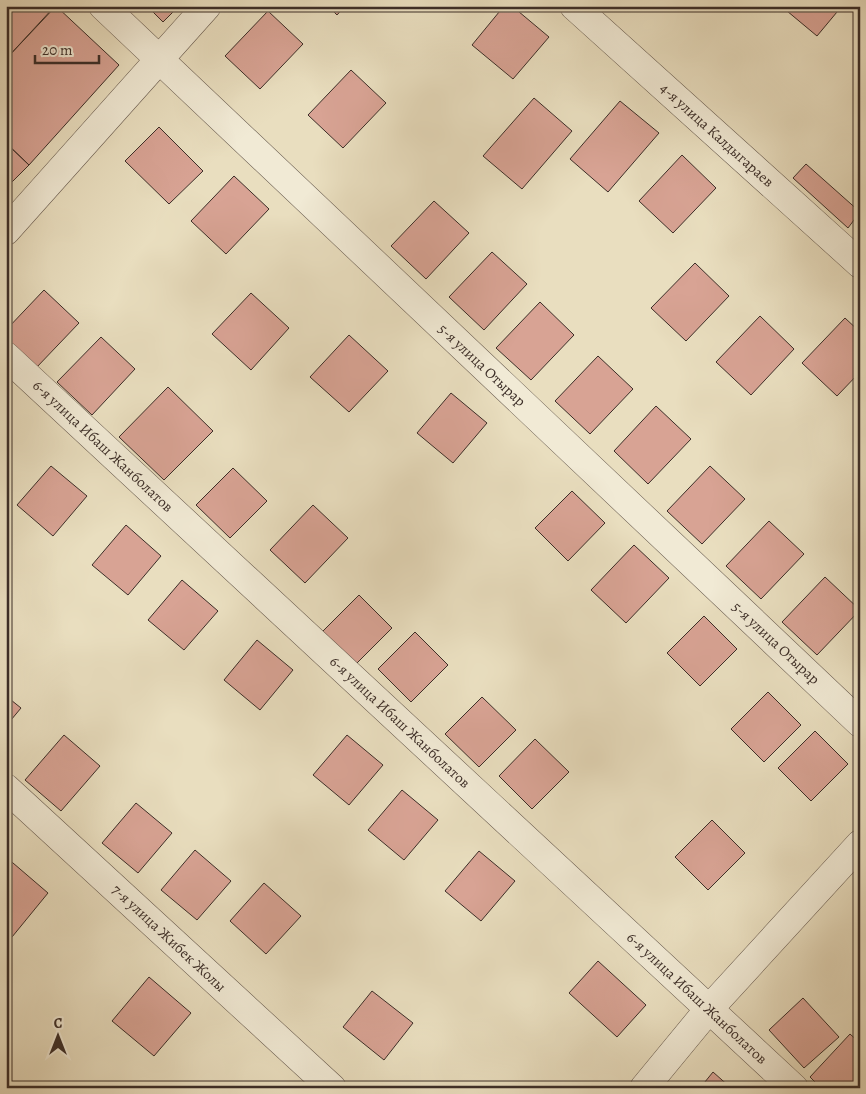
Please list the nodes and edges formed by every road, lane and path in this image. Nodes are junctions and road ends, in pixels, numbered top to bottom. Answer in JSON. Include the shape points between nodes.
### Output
{"nodes":[{"id":1,"x":103,"y":6,"type":"edge"},
{"id":2,"x":206,"y":6,"type":"edge"},
{"id":3,"x":574,"y":6,"type":"edge"},
{"id":4,"x":159,"y":58,"type":"junction"},
{"id":5,"x":6,"y":231,"type":"edge"},
{"id":6,"x":860,"y":264,"type":"edge"},
{"id":7,"x":6,"y":356,"type":"edge"},
{"id":8,"x":860,"y":723,"type":"edge"},
{"id":9,"x":6,"y":788,"type":"edge"},
{"id":10,"x":860,"y":844,"type":"edge"},
{"id":11,"x":709,"y":1009,"type":"junction"},
{"id":12,"x":332,"y":1088,"type":"edge"},
{"id":13,"x":644,"y":1088,"type":"edge"},
{"id":14,"x":794,"y":1088,"type":"edge"}],
"edges":[{"from":1,"to":4,"type":"street","name":"5-я улица Отырар"},
{"from":2,"to":4,"type":"street"},
{"from":3,"to":6,"type":"street","name":"4-я улица Калдыгараев"},
{"from":4,"to":5,"type":"street"},
{"from":4,"to":8,"type":"street","name":"5-я улица Отырар"},
{"from":7,"to":11,"type":"street","name":"6-я улица Ибаш Жанболатов"},
{"from":9,"to":12,"type":"street","name":"7-я улица Жибек Жолы"},
{"from":10,"to":11,"type":"street"},
{"from":11,"to":13,"type":"street"},
{"from":11,"to":14,"type":"street","name":"6-я улица Ибаш Жанболатов"}]}
